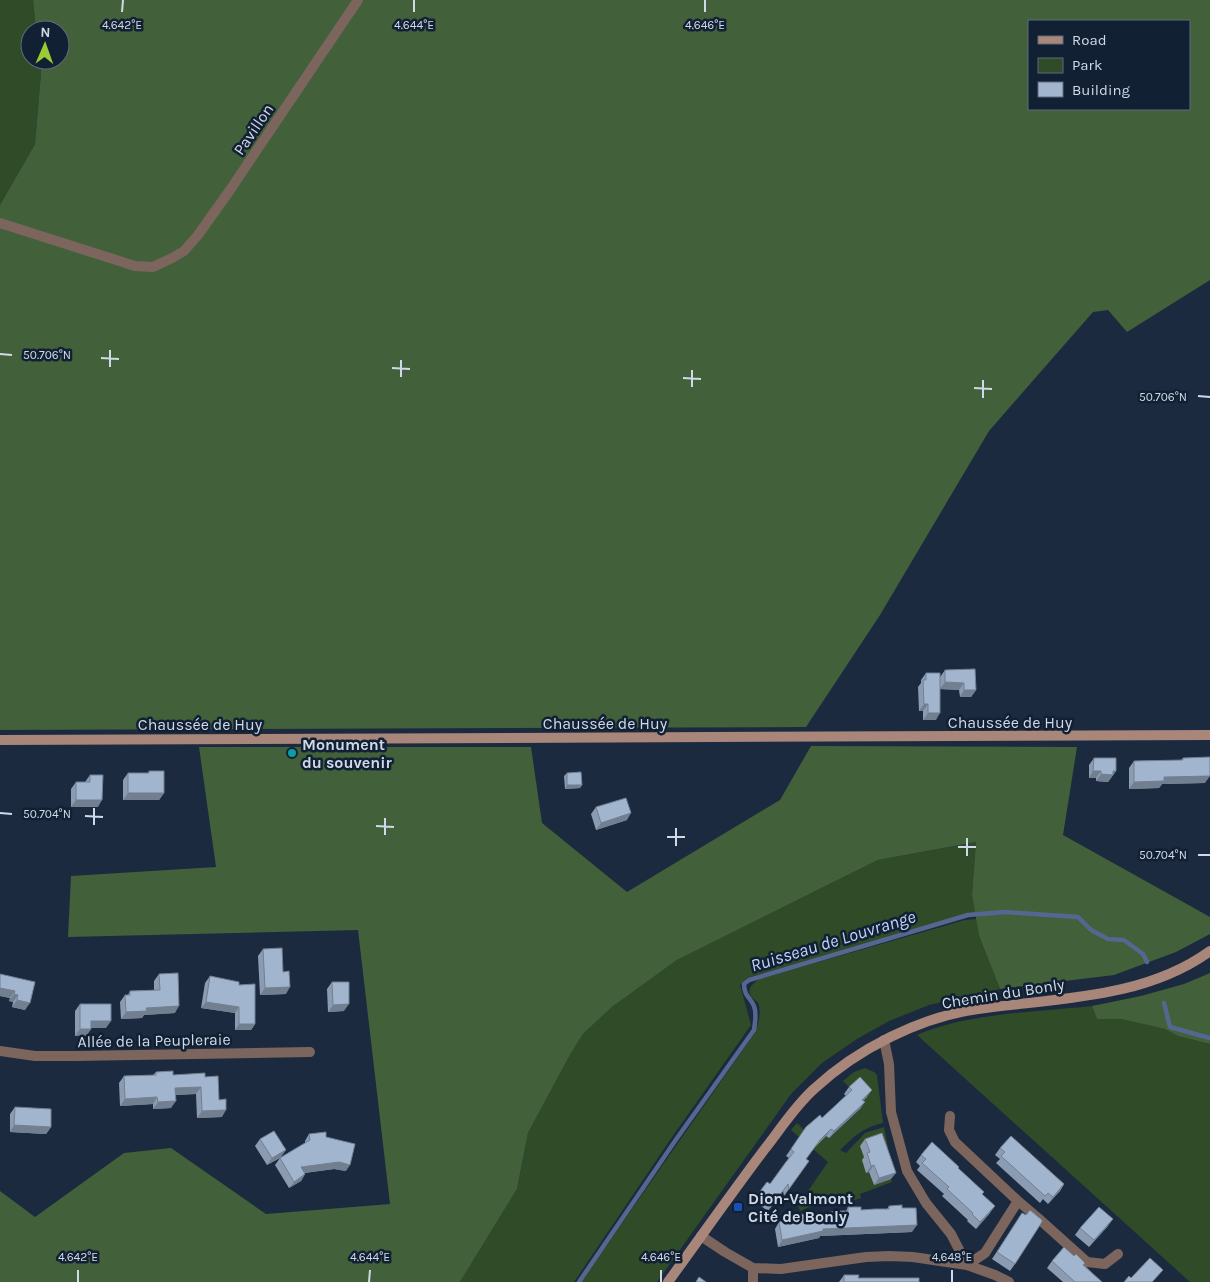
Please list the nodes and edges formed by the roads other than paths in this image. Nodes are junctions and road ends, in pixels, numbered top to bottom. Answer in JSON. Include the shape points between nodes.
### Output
{"nodes":[{"id":1,"x":358,"y":0,"type":"edge"},
{"id":2,"x":0,"y":223,"type":"edge"},
{"id":3,"x":1210,"y":735,"type":"edge"},
{"id":4,"x":0,"y":740,"type":"edge"},
{"id":5,"x":1210,"y":951,"type":"edge"},
{"id":6,"x":884,"y":1040,"type":"junction"},
{"id":7,"x":0,"y":1051,"type":"edge"},
{"id":8,"x":310,"y":1052,"type":"dead end"},
{"id":9,"x":950,"y":1116,"type":"dead end"},
{"id":10,"x":1018,"y":1201,"type":"junction"},
{"id":11,"x":701,"y":1236,"type":"junction"},
{"id":12,"x":1118,"y":1254,"type":"dead end"},
{"id":13,"x":967,"y":1265,"type":"junction"},
{"id":14,"x":753,"y":1268,"type":"junction"},
{"id":15,"x":668,"y":1282,"type":"edge"},
{"id":16,"x":753,"y":1282,"type":"edge"},
{"id":17,"x":1009,"y":1282,"type":"edge"}],
"edges":[{"from":1,"to":2,"type":"street","name":"Pavillon","via":[[198,235],[172,258],[153,267],[121,262]]},
{"from":3,"to":4,"type":"main road","name":"Chaussée de Huy"},
{"from":5,"to":6,"type":"main road","name":"Chemin du Bonly","via":[[1180,970],[1138,984],[1095,994],[948,1014]]},
{"from":6,"to":11,"type":"main road","name":"Chemin du Bonly","via":[[848,1062],[799,1104]]},
{"from":6,"to":13,"type":"street","via":[[889,1064],[891,1112],[906,1171],[951,1234]]},
{"from":7,"to":8,"type":"street","name":"Allée de la Peupleraie","via":[[35,1056]]},
{"from":9,"to":10,"type":"street","via":[[950,1130],[955,1142]]},
{"from":10,"to":12,"type":"street","via":[[1087,1262],[1105,1264]]},
{"from":10,"to":13,"type":"street","via":[[985,1253]]},
{"from":11,"to":14,"type":"street"},
{"from":11,"to":15,"type":"main road","name":"Chemin du Bonly"},
{"from":13,"to":14,"type":"street","via":[[890,1256],[781,1269]]},
{"from":13,"to":17,"type":"street"},
{"from":14,"to":16,"type":"street"}]}
